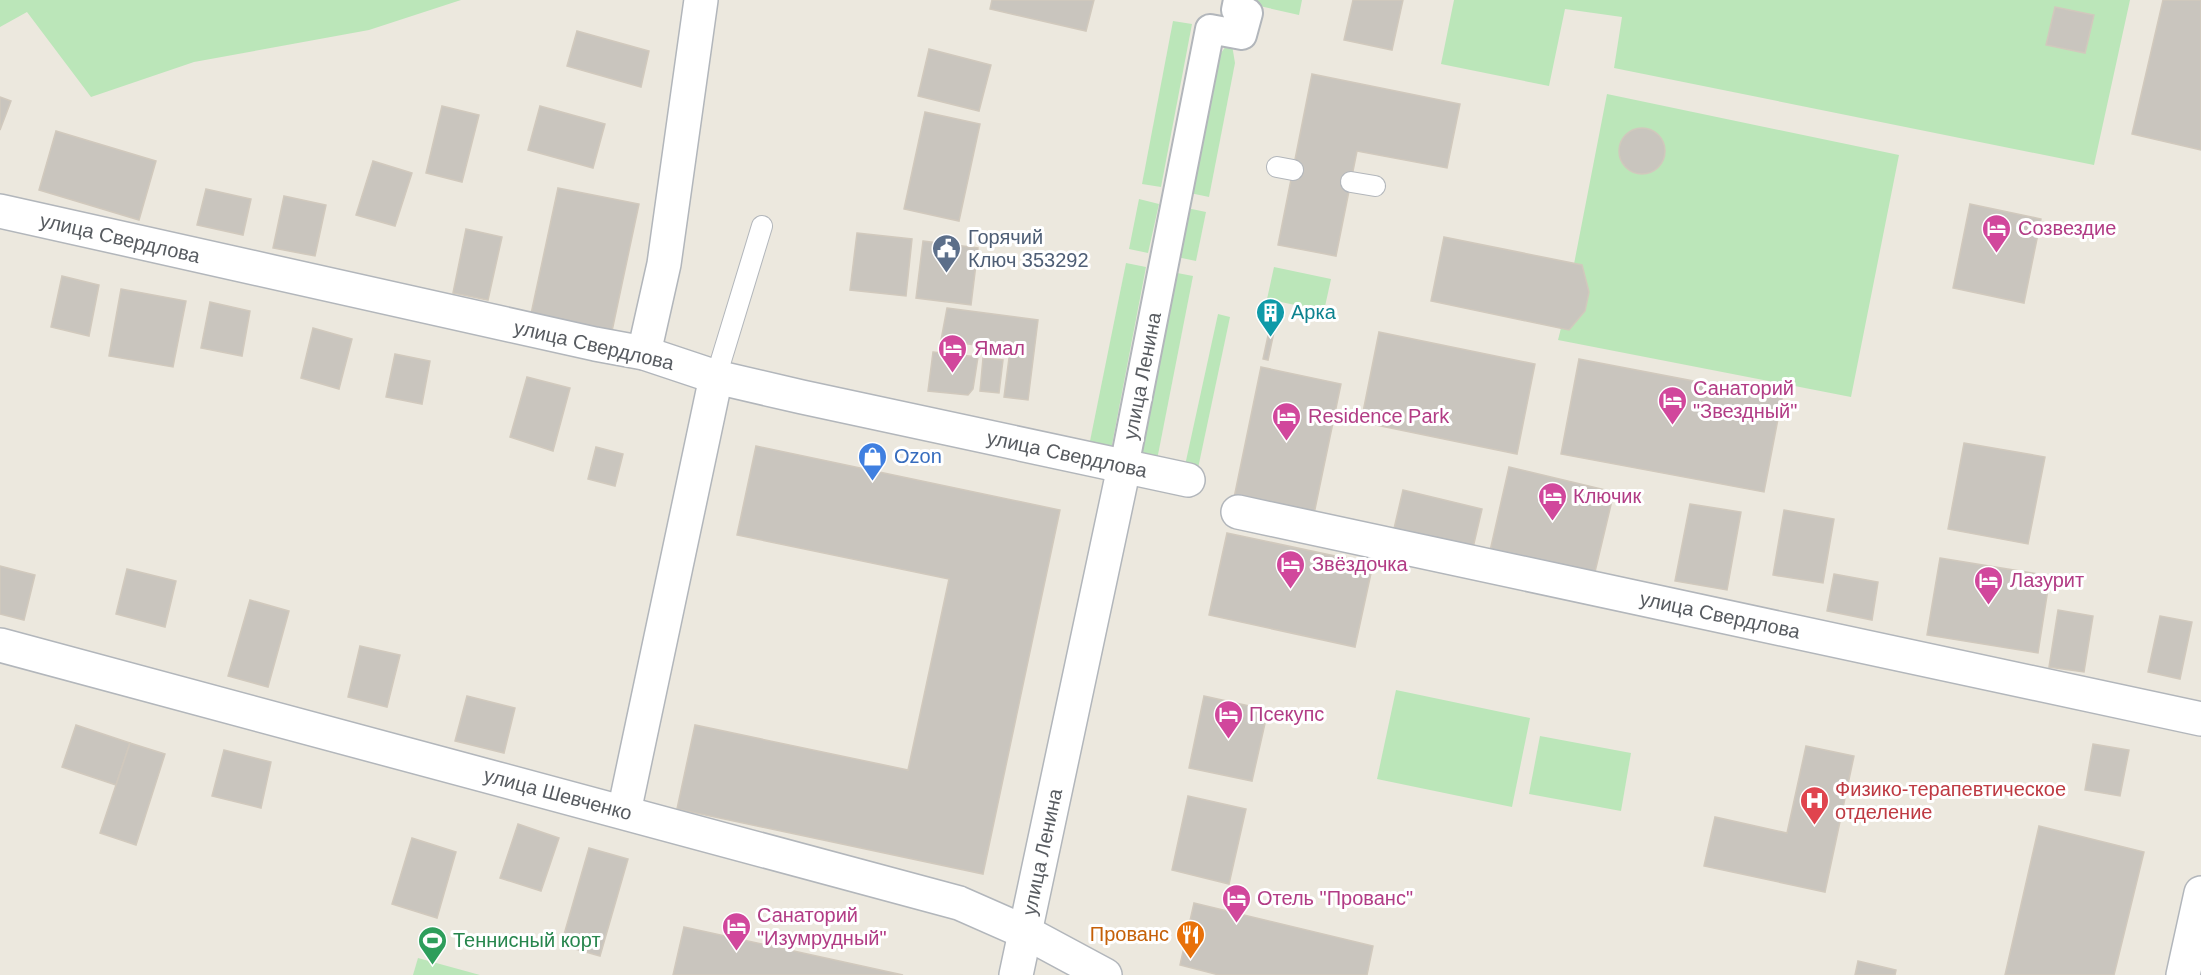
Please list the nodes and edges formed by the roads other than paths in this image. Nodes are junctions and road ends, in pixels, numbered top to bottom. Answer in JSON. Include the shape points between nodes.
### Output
{"nodes":[{"id":1,"x":701,"y":0,"type":"edge"},
{"id":2,"x":1238,"y":0,"type":"edge"},
{"id":3,"x":1351,"y":182,"type":"dead end"},
{"id":4,"x":1375,"y":186,"type":"dead end"},
{"id":5,"x":0,"y":211,"type":"edge"},
{"id":6,"x":762,"y":226,"type":"dead end"},
{"id":7,"x":644,"y":353,"type":"junction"},
{"id":8,"x":716,"y":377,"type":"junction"},
{"id":9,"x":1124,"y":467,"type":"junction"},
{"id":10,"x":1188,"y":480,"type":"dead end"},
{"id":11,"x":1238,"y":512,"type":"dead end"},
{"id":12,"x":0,"y":645,"type":"edge"},
{"id":13,"x":2201,"y":719,"type":"edge"},
{"id":14,"x":624,"y":812,"type":"junction"},
{"id":15,"x":2201,"y":893,"type":"edge"},
{"id":16,"x":1025,"y":932,"type":"junction"},
{"id":17,"x":1016,"y":975,"type":"edge"},
{"id":18,"x":1105,"y":975,"type":"edge"},
{"id":19,"x":2183,"y":975,"type":"edge"}],
"edges":[{"from":1,"to":7,"type":"street","via":[[664,264]]},
{"from":2,"to":9,"type":"street","name":"улица Ленина","via":[[1236,10],[1248,13],[1242,35],[1210,29]]},
{"from":3,"to":4,"type":"lane"},
{"from":5,"to":7,"type":"street","name":"улица Свердлова"},
{"from":6,"to":8,"type":"lane"},
{"from":7,"to":8,"type":"street","name":"улица Свердлова"},
{"from":8,"to":9,"type":"street","name":"улица Свердлова"},
{"from":8,"to":14,"type":"street"},
{"from":9,"to":10,"type":"street","name":"улица Свердлова"},
{"from":9,"to":16,"type":"street","name":"улица Ленина"},
{"from":11,"to":13,"type":"street","name":"улица Свердлова"},
{"from":12,"to":14,"type":"street","name":"улица Шевченко"},
{"from":14,"to":16,"type":"street","name":"улица Шевченко","via":[[958,903]]},
{"from":15,"to":19,"type":"street"},
{"from":16,"to":17,"type":"street","name":"улица Ленина"},
{"from":16,"to":18,"type":"street","name":"улица Шевченко"}]}
